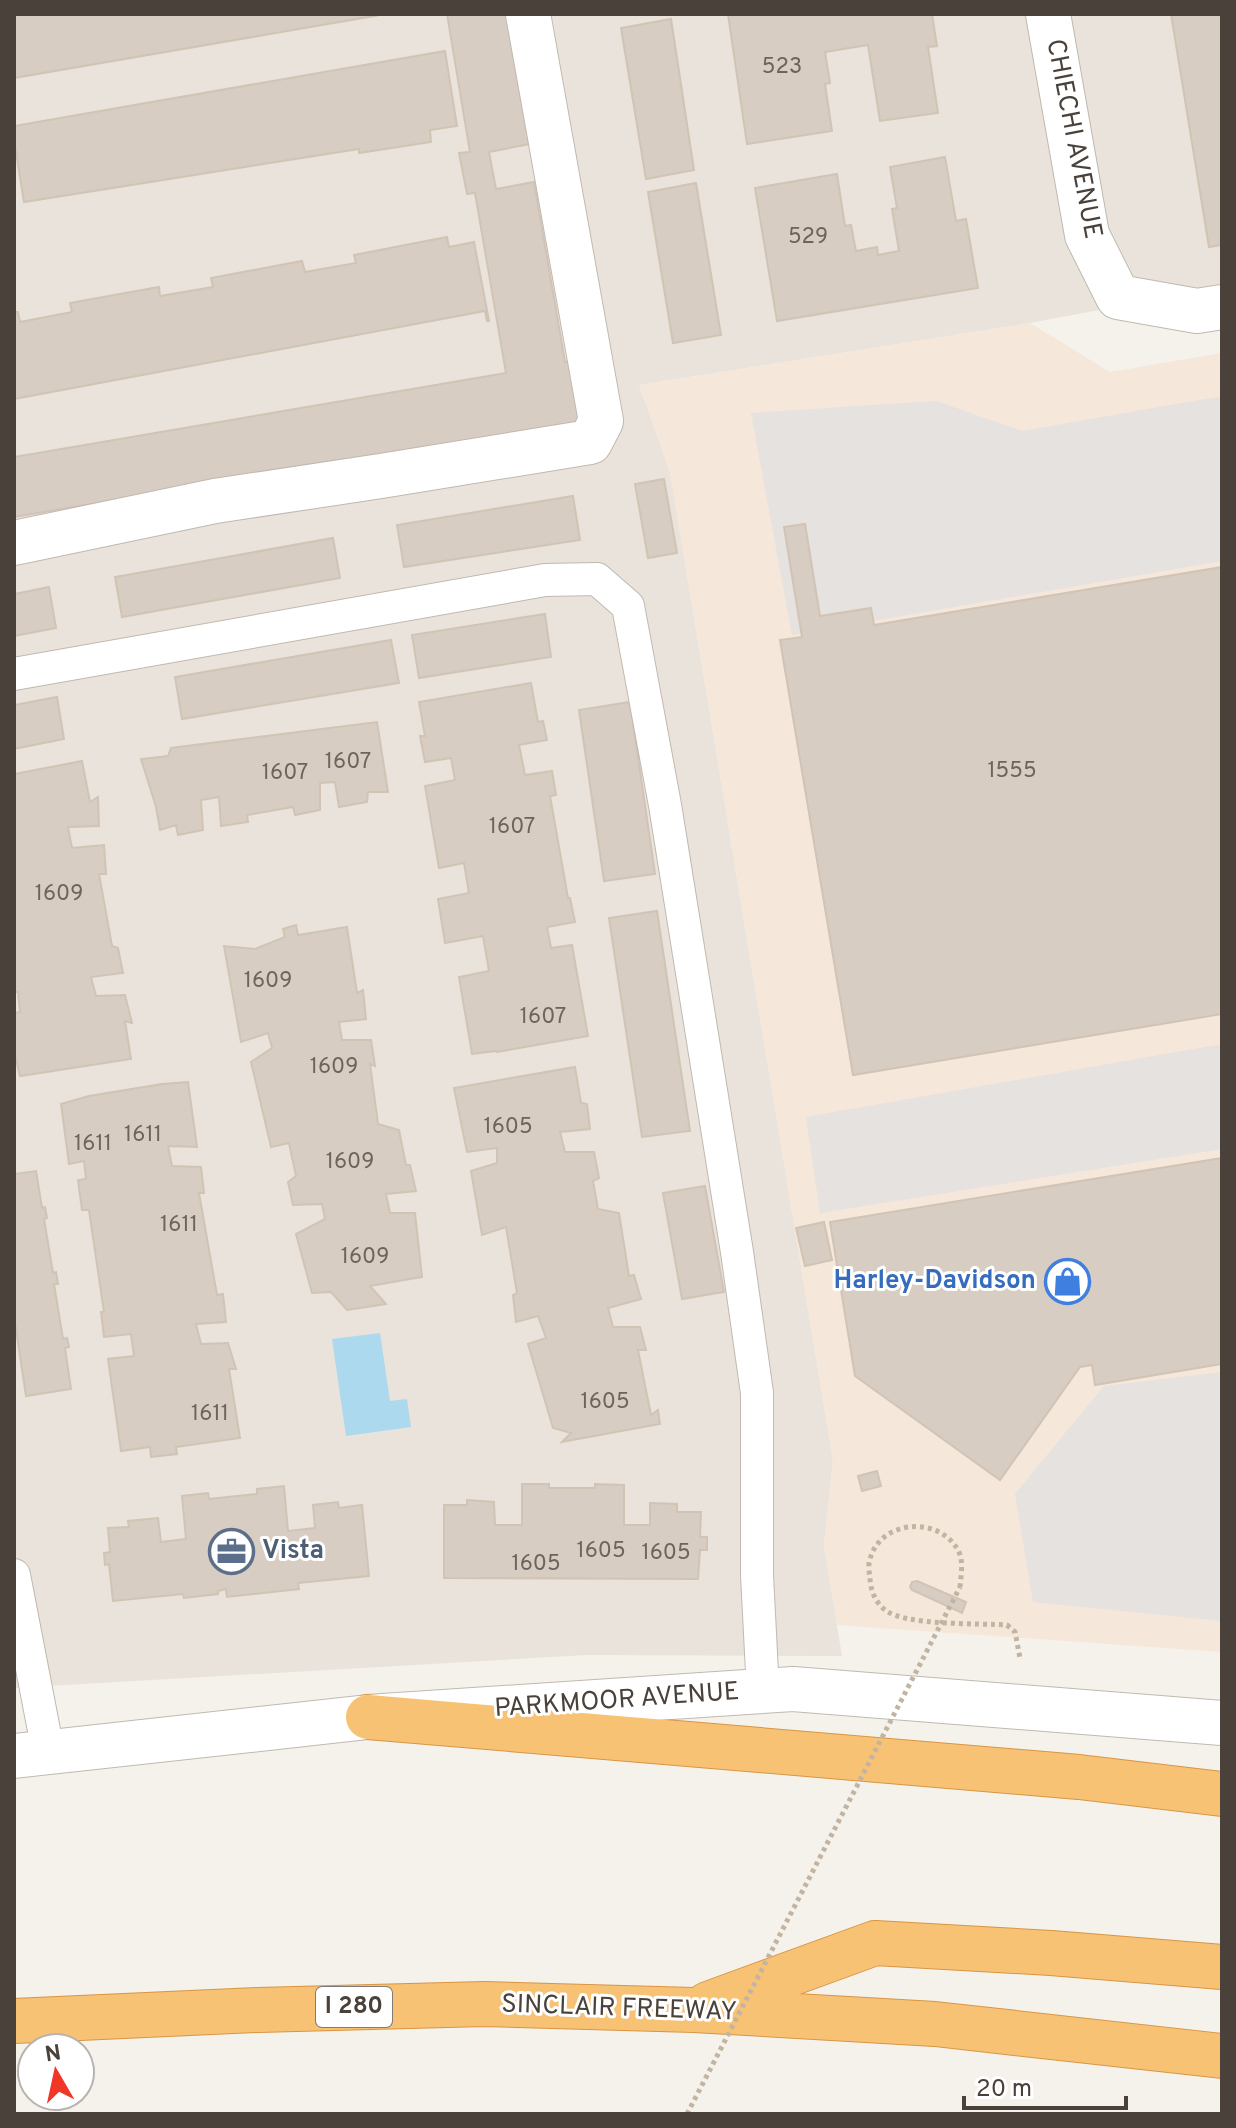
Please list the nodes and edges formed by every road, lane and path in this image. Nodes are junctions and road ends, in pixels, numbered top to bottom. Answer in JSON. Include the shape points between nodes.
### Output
{"nodes":[{"id":1,"x":528,"y":14,"type":"edge"},
{"id":2,"x":1048,"y":14,"type":"edge"},
{"id":3,"x":1222,"y":307,"type":"edge"},
{"id":4,"x":14,"y":543,"type":"edge"},
{"id":5,"x":14,"y":674,"type":"edge"},
{"id":6,"x":14,"y":1575,"type":"edge"},
{"id":7,"x":1020,"y":1651,"type":"dead end"},
{"id":8,"x":763,"y":1692,"type":"junction"},
{"id":9,"x":368,"y":1717,"type":"junction"},
{"id":10,"x":1222,"y":1723,"type":"edge"},
{"id":11,"x":31,"y":1754,"type":"edge"},
{"id":12,"x":1222,"y":1794,"type":"edge"},
{"id":13,"x":1222,"y":1967,"type":"edge"},
{"id":14,"x":694,"y":2010,"type":"junction"},
{"id":15,"x":14,"y":2021,"type":"edge"},
{"id":16,"x":1222,"y":2056,"type":"edge"},
{"id":17,"x":687,"y":2114,"type":"edge"}],
"edges":[{"from":1,"to":4,"type":"street","via":[[601,421],[590,442],[215,501]]},
{"from":2,"to":3,"type":"street","name":"CHIECHI AVENUE","via":[[1087,235],[1118,297],[1197,311]]},
{"from":5,"to":8,"type":"lane","via":[[545,580],[597,579],[628,606],[665,805],[757,1393]]},
{"from":6,"to":11,"type":"lane"},
{"from":7,"to":17,"type":"path","bridge":true,"via":[[1015,1632],[1007,1625],[952,1622],[938,1621],[910,1620],[885,1610],[870,1589],[869,1559],[879,1540],[896,1529],[918,1525],[943,1534],[958,1550],[960,1587],[946,1615],[938,1628]]},
{"from":8,"to":9,"type":"street","name":"PARKMOOR AVENUE"},
{"from":8,"to":10,"type":"street","name":"PARKMOOR AVENUE","via":[[793,1689]]},
{"from":9,"to":11,"type":"street","name":"PARKMOOR AVENUE"},
{"from":9,"to":12,"type":"highway","via":[[1079,1777]]},
{"from":13,"to":14,"type":"highway","via":[[875,1943]]},
{"from":14,"to":15,"type":"highway","name":"SINCLAIR FREEWAY","number":"I 280","via":[[485,2004]]},
{"from":14,"to":16,"type":"highway","name":"SINCLAIR FREEWAY","number":"I 280","via":[[935,2024]]}]}
